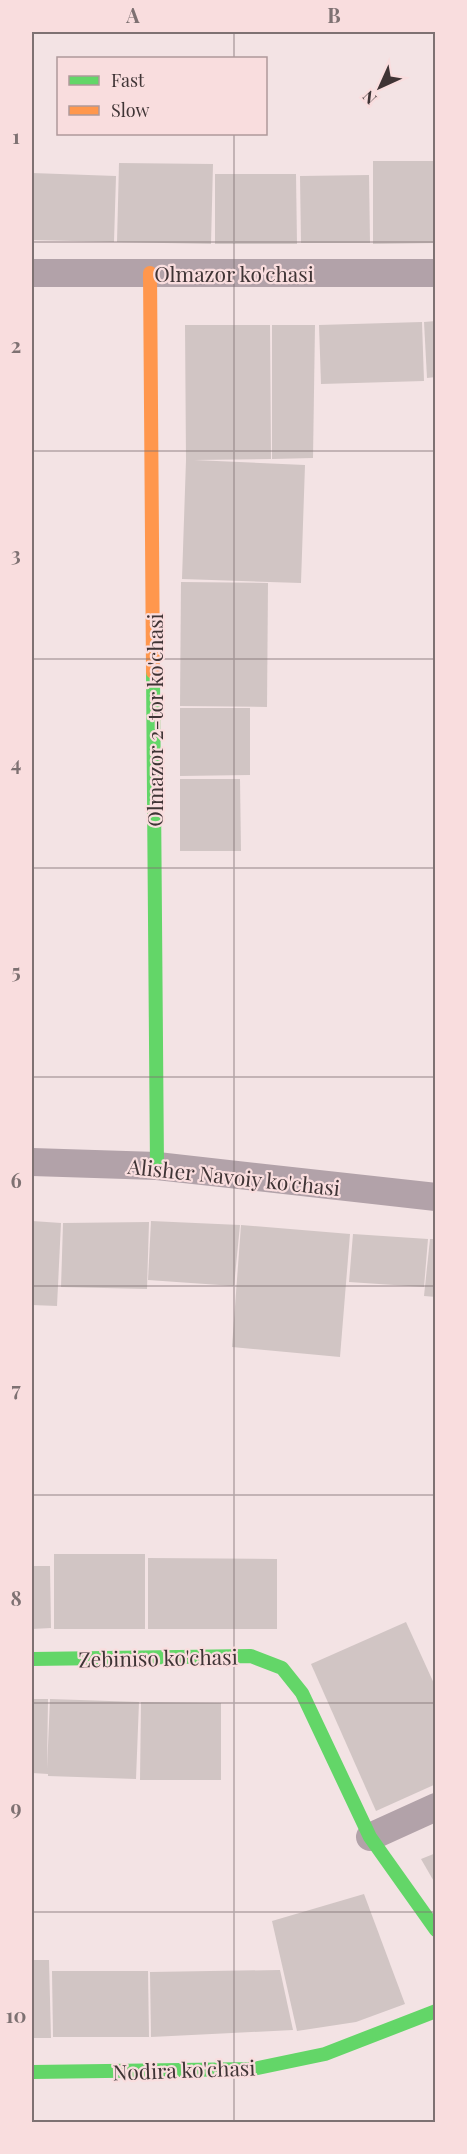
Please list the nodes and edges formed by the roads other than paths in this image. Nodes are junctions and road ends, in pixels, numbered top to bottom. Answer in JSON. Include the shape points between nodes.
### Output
{"nodes":[{"id":1,"x":32,"y":273,"type":"edge"},
{"id":2,"x":150,"y":273,"type":"junction"},
{"id":3,"x":435,"y":273,"type":"edge"},
{"id":4,"x":32,"y":1162,"type":"edge"},
{"id":5,"x":157,"y":1166,"type":"junction"},
{"id":6,"x":435,"y":1197,"type":"edge"},
{"id":7,"x":32,"y":1659,"type":"edge"},
{"id":8,"x":435,"y":1807,"type":"edge"},
{"id":9,"x":370,"y":1837,"type":"junction"},
{"id":10,"x":435,"y":1930,"type":"edge"},
{"id":11,"x":435,"y":2011,"type":"edge"},
{"id":12,"x":32,"y":2072,"type":"edge"}],
"edges":[{"from":1,"to":2,"type":"street","name":"Olmazor ko'chasi"},
{"from":2,"to":3,"type":"street","name":"Olmazor ko'chasi"},
{"from":2,"to":5,"type":"street","name":"Olmazor 2-tor ko'chasi"},
{"from":4,"to":5,"type":"street","name":"Alisher Navoiy ko'chasi"},
{"from":5,"to":6,"type":"street","name":"Alisher Navoiy ko'chasi"},
{"from":7,"to":9,"type":"street","name":"Zebiniso ko'chasi","via":[[250,1656],[282,1668],[302,1693]]},
{"from":8,"to":9,"type":"street"},
{"from":9,"to":10,"type":"street"},
{"from":11,"to":12,"type":"street","name":"Nodira ko'chasi","via":[[325,2054],[253,2069]]}]}
